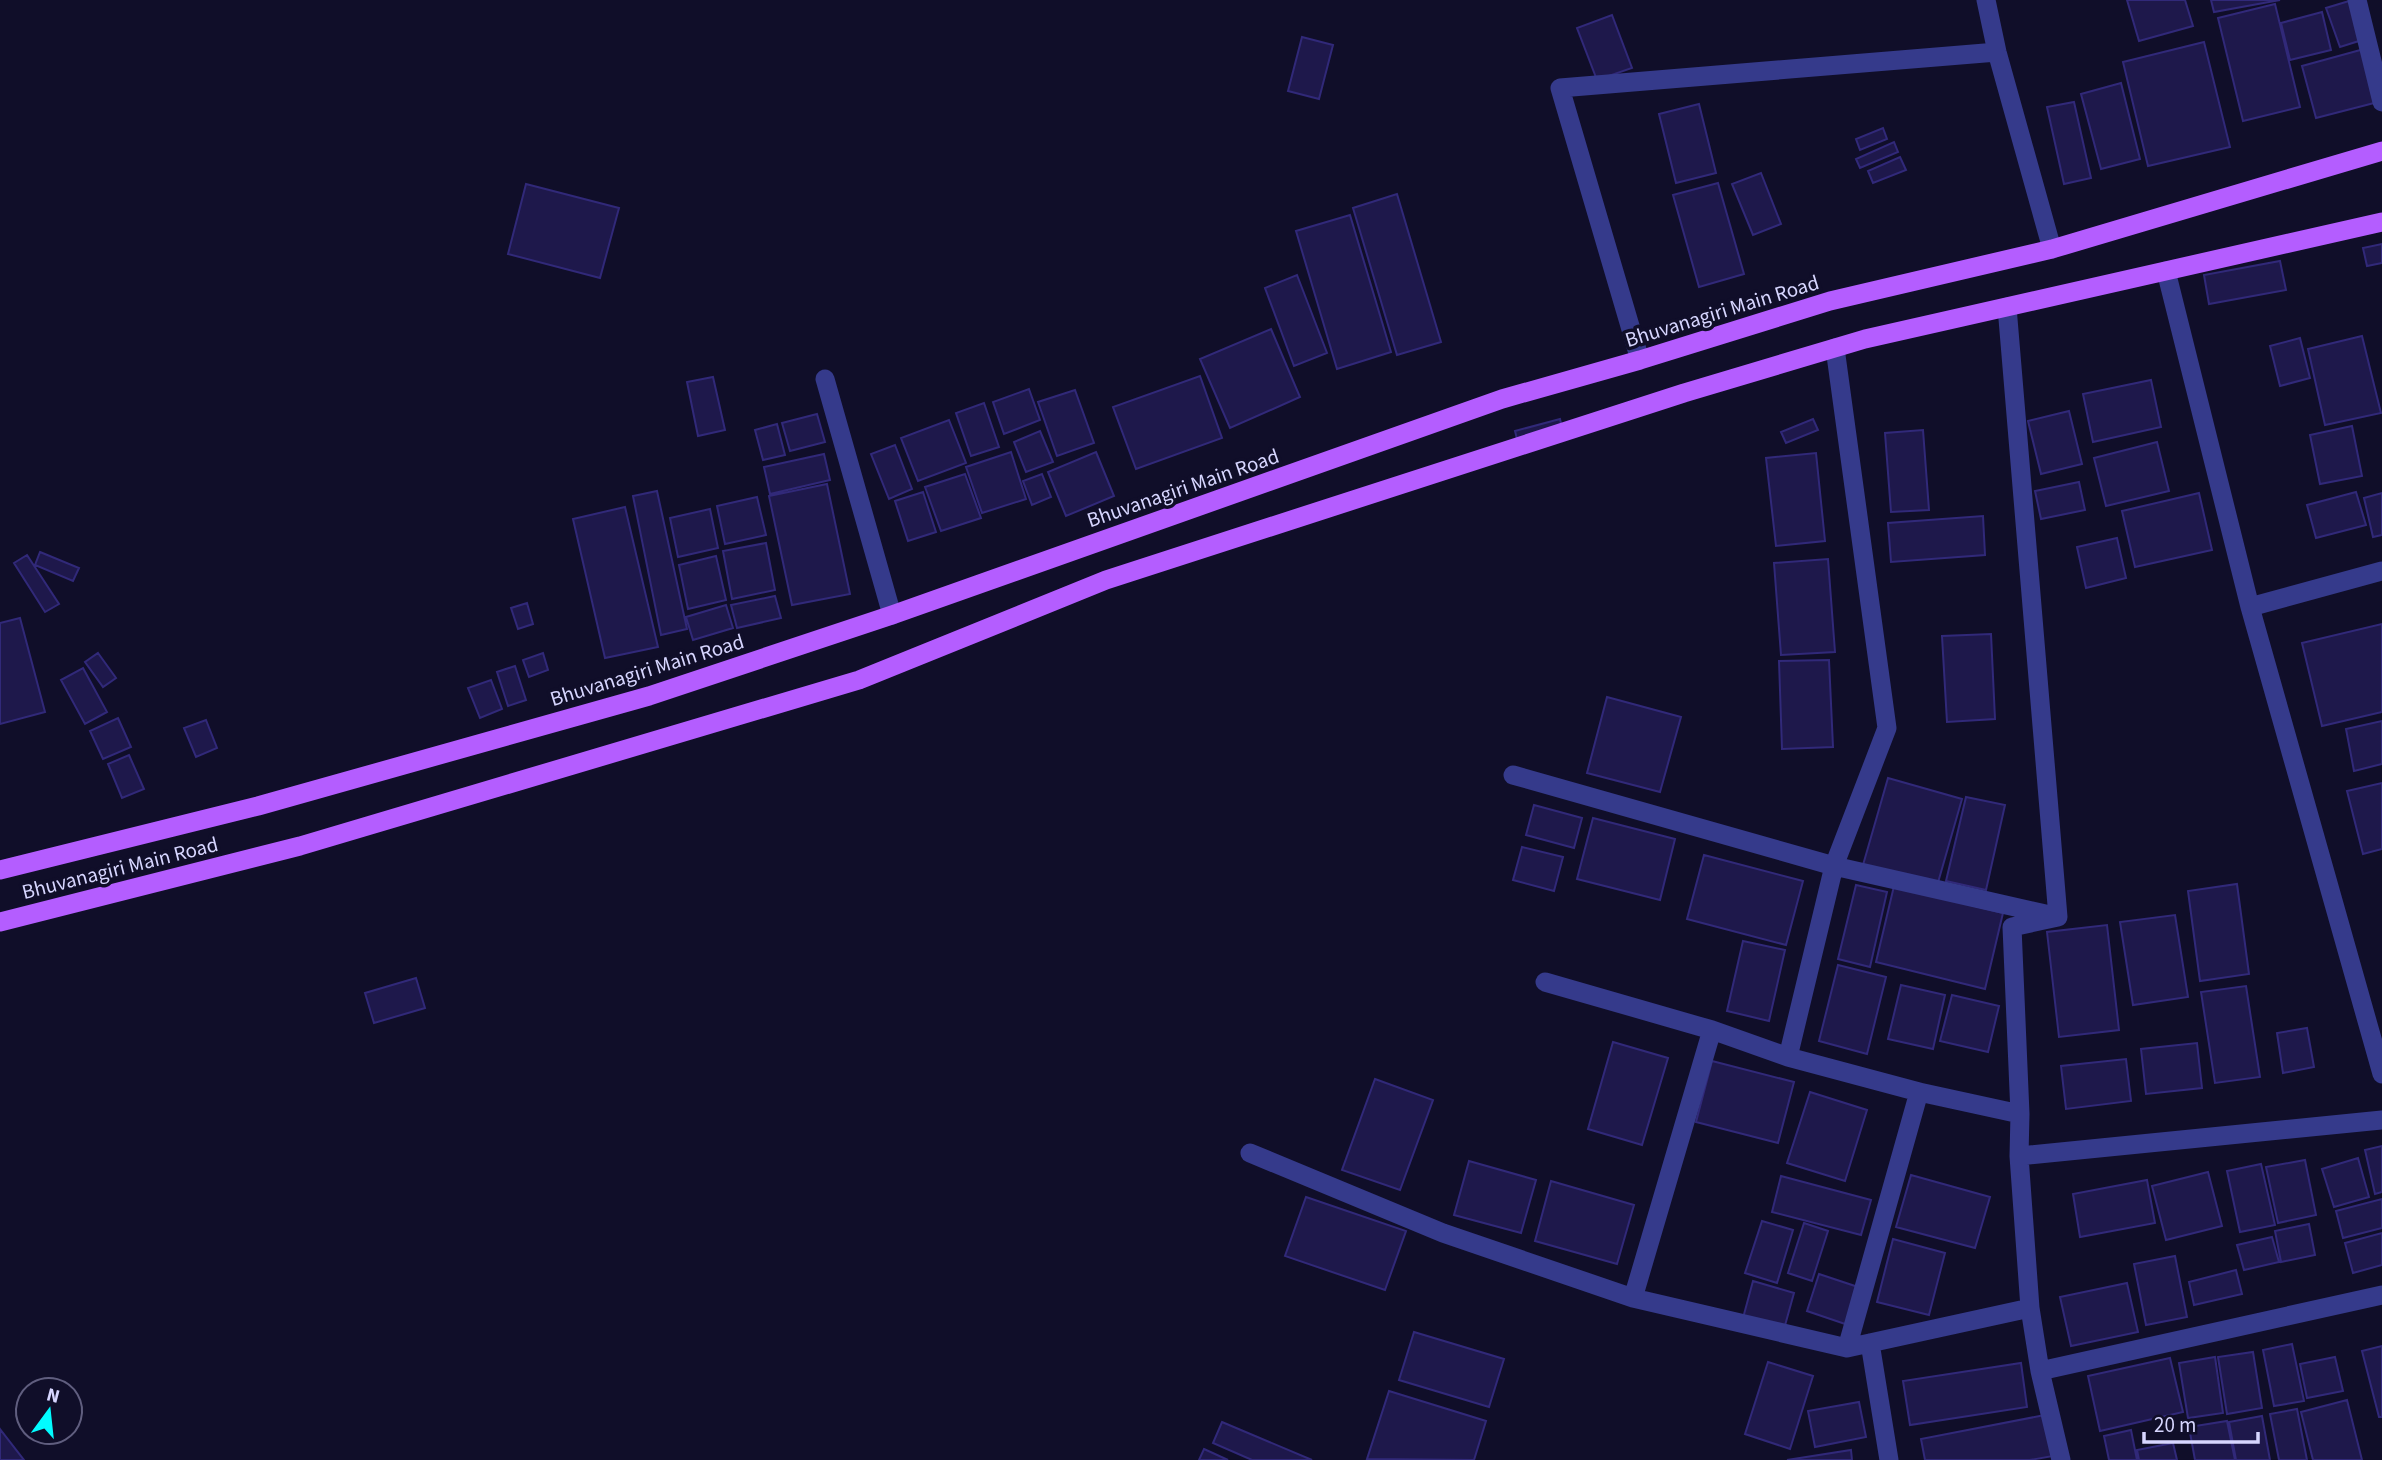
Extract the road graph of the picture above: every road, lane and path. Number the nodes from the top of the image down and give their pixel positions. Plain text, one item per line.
1 (1986, 0) edge
2 (2357, 0) edge
3 (1997, 52) junction
4 (2382, 102) edge
5 (2382, 151) edge
6 (2382, 222) edge
7 (2052, 248) junction
8 (2166, 271) junction
9 (2007, 307) junction
10 (1835, 348) junction
11 (1640, 360) junction
12 (825, 379) dead end
13 (2382, 571) edge
14 (2250, 607) junction
15 (892, 615) junction
16 (1513, 775) dead end
17 (1834, 866) junction
18 (0, 870) edge
19 (2058, 917) junction
20 (0, 922) edge
21 (1545, 982) dead end
22 (1712, 1030) junction
23 (1788, 1057) junction
24 (2382, 1074) edge
25 (1919, 1092) junction
26 (2020, 1114) junction
27 (2382, 1120) edge
28 (1250, 1153) dead end
29 (2019, 1156) junction
30 (2382, 1295) edge
31 (1633, 1298) junction
32 (2030, 1308) junction
33 (1870, 1343) junction
34 (1847, 1348) junction
35 (2040, 1371) junction
36 (1889, 1460) edge
37 (2061, 1460) edge

1 - 3 street
2 - 4 street
3 - 7 street
3 - 11 street
5 - 7 main road, Bhuvanagiri Main Road
6 - 8 main road, Bhuvanagiri Main Road
7 - 11 main road, Bhuvanagiri Main Road
8 - 9 main road, Bhuvanagiri Main Road
8 - 14 street
9 - 10 main road, Bhuvanagiri Main Road
9 - 19 street
10 - 17 street
10 - 20 main road, Bhuvanagiri Main Road
11 - 15 main road, Bhuvanagiri Main Road
12 - 15 street
13 - 14 street
14 - 24 street
15 - 18 main road, Bhuvanagiri Main Road
16 - 17 street
17 - 19 street
17 - 23 street
19 - 26 street
21 - 22 street
22 - 23 street
22 - 31 street
23 - 25 street
25 - 26 street
25 - 34 street
26 - 29 street
27 - 29 street
28 - 31 street
29 - 32 street
30 - 35 street
31 - 34 street
32 - 33 street
32 - 35 street
33 - 34 street
33 - 36 street
35 - 37 street

